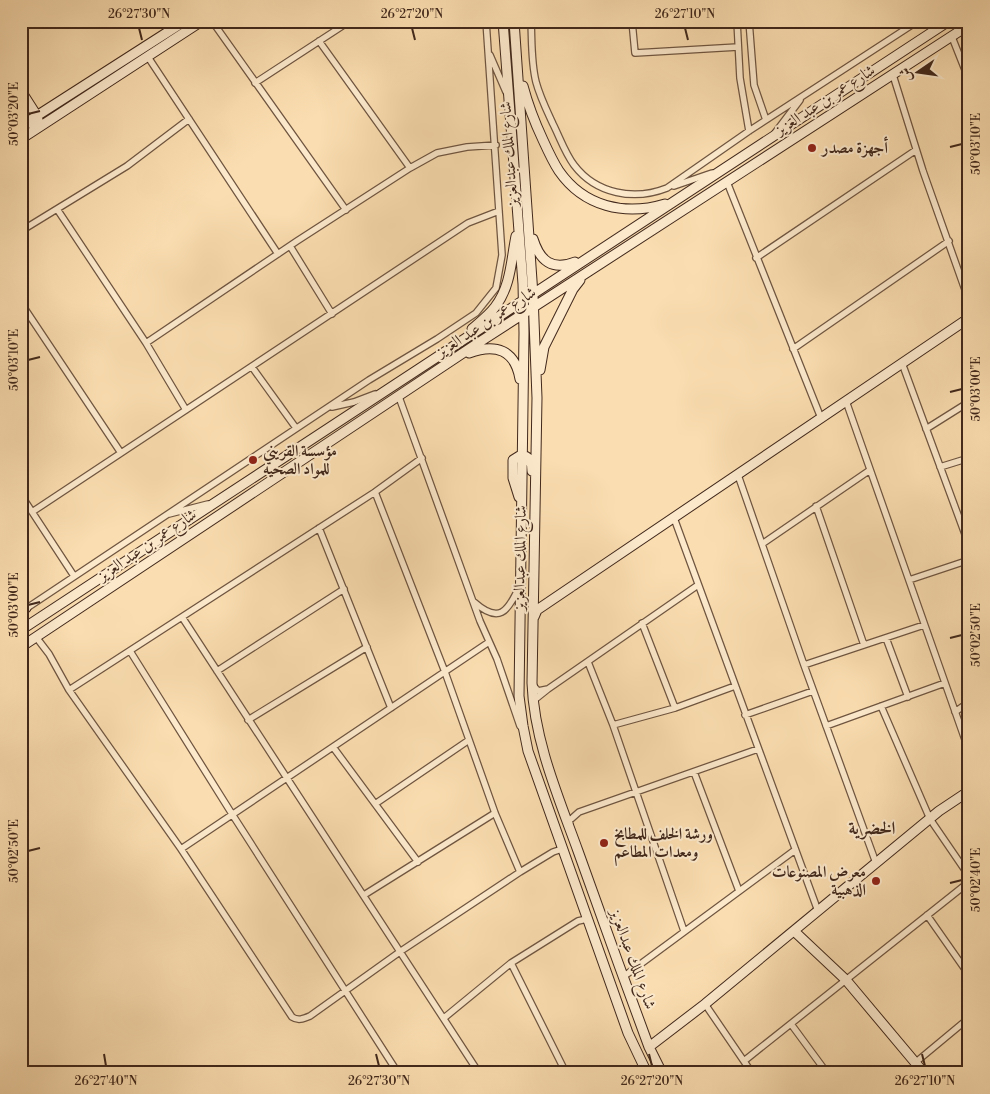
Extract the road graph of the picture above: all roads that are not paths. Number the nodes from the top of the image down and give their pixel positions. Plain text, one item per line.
1 (32, 21) edge
2 (185, 21) edge
3 (202, 21) edge
4 (212, 21) edge
5 (350, 21) edge
6 (486, 21) edge
7 (503, 21) edge
8 (514, 21) edge
9 (530, 21) edge
10 (632, 21) edge
11 (737, 21) edge
12 (749, 21) edge
13 (949, 21) edge
14 (914, 22) edge
15 (969, 25) edge
16 (21, 28) edge
17 (952, 36) junction
18 (319, 42) junction
19 (738, 47) junction
20 (488, 48) junction
21 (148, 57) junction
22 (517, 60) junction
23 (893, 75) junction
24 (969, 80) edge
25 (255, 82) junction
26 (21, 91) edge
27 (803, 97) junction
28 (509, 100) junction
29 (21, 111) edge
30 (37, 116) junction
31 (189, 119) junction
32 (766, 120) junction
33 (25, 124) edge
34 (39, 127) junction
35 (749, 131) junction
36 (772, 137) junction
37 (21, 139) edge
38 (496, 145) junction
39 (757, 147) junction
40 (916, 150) junction
41 (410, 168) junction
42 (724, 169) junction
43 (727, 182) junction
44 (667, 188) junction
45 (675, 202) junction
46 (57, 209) junction
47 (346, 210) junction
48 (499, 211) junction
49 (518, 223) junction
50 (529, 228) junction
51 (21, 231) edge
52 (949, 241) junction
53 (290, 246) junction
54 (278, 254) junction
55 (589, 257) junction
56 (756, 258) junction
57 (585, 274) junction
58 (533, 294) junction
59 (523, 301) junction
60 (969, 301) edge
61 (21, 303) edge
62 (533, 308) junction
63 (332, 314) junction
64 (524, 314) junction
65 (969, 318) edge
66 (146, 343) junction
67 (453, 346) junction
68 (794, 349) junction
69 (462, 355) junction
70 (902, 363) junction
71 (252, 367) junction
72 (384, 391) junction
73 (523, 393) junction
74 (399, 397) junction
75 (537, 398) junction
76 (846, 401) junction
77 (969, 402) edge
78 (328, 408) junction
79 (186, 410) junction
80 (821, 418) junction
81 (296, 428) junction
82 (926, 429) junction
83 (121, 453) junction
84 (522, 455) junction
85 (422, 458) junction
86 (969, 458) edge
87 (940, 466) junction
88 (870, 470) junction
89 (738, 475) junction
90 (376, 492) junction
91 (21, 495) edge
92 (215, 502) junction
93 (816, 506) junction
94 (32, 512) junction
95 (167, 514) junction
96 (674, 518) junction
97 (319, 528) junction
98 (966, 530) edge
99 (762, 544) junction
100 (969, 545) edge
101 (535, 549) junction
102 (969, 560) edge
103 (74, 576) junction
104 (909, 580) junction
105 (521, 581) junction
106 (698, 585) junction
107 (534, 588) junction
108 (344, 589) junction
109 (473, 600) junction
110 (551, 601) junction
111 (23, 610) edge
112 (182, 617) junction
113 (534, 617) junction
114 (642, 623) junction
115 (924, 625) junction
116 (21, 630) edge
117 (36, 637) junction
118 (886, 638) junction
119 (489, 642) junction
120 (864, 645) junction
121 (21, 647) edge
122 (367, 647) junction
123 (130, 651) junction
124 (588, 662) junction
125 (804, 665) junction
126 (217, 671) junction
127 (445, 672) junction
128 (532, 682) junction
129 (945, 684) junction
130 (735, 686) junction
131 (548, 689) junction
132 (69, 690) junction
133 (813, 690) junction
134 (908, 697) junction
135 (533, 701) junction
136 (969, 702) edge
137 (881, 706) junction
138 (391, 708) junction
139 (675, 708) junction
140 (955, 712) junction
141 (745, 714) junction
142 (248, 720) junction
143 (613, 724) junction
144 (826, 726) junction
145 (470, 740) junction
146 (333, 747) junction
147 (758, 749) junction
148 (528, 750) junction
149 (969, 751) edge
150 (694, 772) junction
151 (286, 778) junction
152 (635, 791) junction
153 (969, 791) edge
154 (544, 797) junction
155 (375, 804) junction
156 (495, 813) junction
157 (232, 814) junction
158 (930, 819) junction
159 (569, 827) junction
160 (562, 848) junction
161 (180, 849) junction
162 (795, 850) junction
163 (581, 860) junction
164 (418, 862) junction
165 (876, 863) junction
166 (520, 872) junction
167 (969, 876) edge
168 (969, 882) edge
169 (740, 890) junction
170 (364, 895) junction
171 (818, 911) junction
172 (927, 915) junction
173 (587, 919) junction
174 (684, 931) junction
175 (794, 931) junction
176 (401, 951) junction
177 (511, 963) junction
178 (969, 975) edge
179 (623, 976) junction
180 (846, 980) junction
181 (345, 992) junction
182 (705, 1004) junction
183 (444, 1018) junction
184 (969, 1018) edge
185 (791, 1024) junction
186 (649, 1047) junction
187 (744, 1061) junction
188 (916, 1062) junction
189 (398, 1073) edge
190 (479, 1073) edge
191 (566, 1073) edge
192 (647, 1073) edge
193 (662, 1073) edge
194 (752, 1073) edge
195 (827, 1073) edge
196 (924, 1073) edge

1 - 16 street
2 - 30 street
3 - 21 street
4 - 25 street
5 - 18 street
6 - 20 street
7 - 28 street, شارع الملك عبدالعزيز
8 - 22 street, شارع الملك عبدالعزيز
9 - 44 street
10 - 19 street
11 - 19 street
12 - 32 street
13 - 36 street, شارع عمر بن عبد العزيز
14 - 27 street
15 - 17 street, شارع عمر بن عبد العزيز
17 - 23 street, شارع عمر بن عبد العزيز
17 - 24 street
18 - 25 street
18 - 41 street
19 - 35 street
20 - 28 street
20 - 38 street
21 - 31 street
21 - 34 street
22 - 45 street
22 - 50 street, شارع الملك عبدالعزيز
23 - 40 street
23 - 43 street, شارع عمر بن عبد العزيز
25 - 47 street
26 - 30 street
27 - 32 street
27 - 36 street
28 - 49 street, شارع الملك عبدالعزيز
29 - 33 street
30 - 33 street
30 - 34 street
31 - 46 street
31 - 54 street
32 - 35 street
33 - 34 street
34 - 37 street
35 - 44 street
36 - 39 street, شارع عمر بن عبد العزيز
38 - 41 street
38 - 48 street
39 - 42 street, شارع عمر بن عبد العزيز
39 - 43 street
40 - 52 street
40 - 56 street
41 - 47 street
42 - 44 street
42 - 45 street, شارع عمر بن عبد العزيز
43 - 56 street
43 - 57 street, شارع عمر بن عبد العزيز
45 - 55 street, شارع عمر بن عبد العزيز
46 - 51 street
46 - 66 street
47 - 53 street
48 - 63 street
48 - 78 street
49 - 59 street, شارع الملك عبدالعزيز
49 - 67 street
50 - 55 street
50 - 58 street, شارع الملك عبدالعزيز
52 - 60 street
52 - 68 street
53 - 54 street
53 - 63 street
54 - 66 street
55 - 58 street, شارع عمر بن عبد العزيز
56 - 68 street
57 - 62 street, شارع عمر بن عبد العزيز
57 - 75 street
58 - 59 street, شارع عمر بن عبد العزيز
58 - 62 street, شارع الملك عبدالعزيز
59 - 64 street, شارع الملك عبدالعزيز
59 - 67 street, شارع عمر بن عبد العزيز
61 - 83 street
62 - 64 street, شارع عمر بن عبد العزيز
62 - 75 street, شارع الملك عبدالعزيز
63 - 71 street
64 - 69 street, شارع عمر بن عبد العزيز
64 - 73 street, شارع الملك عبدالعزيز
65 - 70 street
66 - 79 street
67 - 72 street, شارع عمر بن عبد العزيز
68 - 80 street
69 - 73 street
69 - 74 street, شارع عمر بن عبد العزيز
70 - 76 street
70 - 82 street
71 - 79 street
71 - 81 street
72 - 78 street
72 - 92 street, شارع عمر بن عبد العزيز
73 - 84 street, شارع الملك عبدالعزيز
74 - 85 street
74 - 117 street, شارع عمر بن عبد العزيز
75 - 101 street, شارع الملك عبدالعزيز
76 - 80 street
76 - 88 street
77 - 82 street
78 - 81 street
79 - 83 street
80 - 89 street
81 - 95 street
82 - 87 street
83 - 94 street
84 - 101 street
84 - 105 street, شارع الملك عبدالعزيز
85 - 90 street
85 - 109 street
86 - 87 street
87 - 98 street
88 - 93 street
88 - 104 street
89 - 96 street
89 - 99 street
90 - 97 street
90 - 127 street
91 - 94 street
92 - 95 street
92 - 116 street, شارع عمر بن عبد العزيز
93 - 99 street
93 - 120 street
94 - 103 street
95 - 103 street
96 - 106 street
96 - 110 street
97 - 108 street
97 - 112 street
98 - 100 street
99 - 125 street
101 - 107 street, شارع الملك عبدالعزيز
102 - 104 street
103 - 111 street
104 - 115 street
105 - 109 street
105 - 148 street, شارع الملك عبدالعزيز
106 - 114 street
106 - 130 street
107 - 110 street
107 - 113 street, شارع الملك عبدالعزيز
108 - 122 street
108 - 126 street
109 - 119 street
110 - 113 street
112 - 123 street
112 - 126 street
113 - 128 street, شارع الملك عبدالعزيز
114 - 124 street
114 - 139 street
115 - 118 street
115 - 129 street
117 - 121 street, شارع عمر بن عبد العزيز
117 - 132 street
118 - 120 street
118 - 134 street
119 - 127 street
119 - 148 street
120 - 125 street
122 - 138 street
122 - 142 street
123 - 132 street
123 - 157 street
124 - 131 street
124 - 143 street
125 - 133 street
126 - 142 street
127 - 138 street
127 - 145 street
128 - 131 street
128 - 135 street, شارع الملك عبدالعزيز
129 - 134 street
129 - 140 street
130 - 139 street
130 - 141 street
131 - 135 street
132 - 161 street
133 - 141 street
133 - 144 street
134 - 137 street
135 - 159 street, شارع الملك عبدالعزيز
136 - 140 street
137 - 144 street
137 - 158 street
138 - 146 street
139 - 143 street
140 - 149 street
141 - 147 street
142 - 151 street
143 - 152 street
144 - 165 street
145 - 155 street
145 - 156 street
146 - 151 street
146 - 155 street
147 - 150 street
147 - 162 street
148 - 154 street, شارع الملك عبدالعزيز
150 - 152 street
150 - 169 street
151 - 157 street
151 - 170 street
152 - 159 street
152 - 174 street
153 - 158 street
154 - 160 street, شارع الملك عبدالعزيز
154 - 163 street
155 - 164 street
156 - 164 street
156 - 166 street
157 - 161 street
157 - 181 street
158 - 165 street
158 - 167 street
159 - 163 street, شارع الملك عبدالعزيز
160 - 166 street
160 - 173 street, شارع الملك عبدالعزيز
161 - 181 street
162 - 169 street
162 - 171 street
163 - 179 street, شارع الملك عبدالعزيز
164 - 170 street
165 - 171 street
166 - 176 street
168 - 172 street
169 - 174 street
170 - 176 street
171 - 175 street
172 - 178 street
172 - 180 street
173 - 177 street
173 - 192 street, شارع الملك عبدالعزيز
174 - 179 street
175 - 180 street
175 - 182 street
176 - 181 street
176 - 183 street
177 - 183 street
177 - 191 street
179 - 186 street, شارع الملك عبدالعزيز
180 - 185 street
180 - 188 street
181 - 189 street
182 - 186 street
182 - 187 street
183 - 190 street
184 - 188 street
185 - 187 street
185 - 195 street
186 - 193 street, شارع الملك عبدالعزيز
187 - 194 street
188 - 196 street

